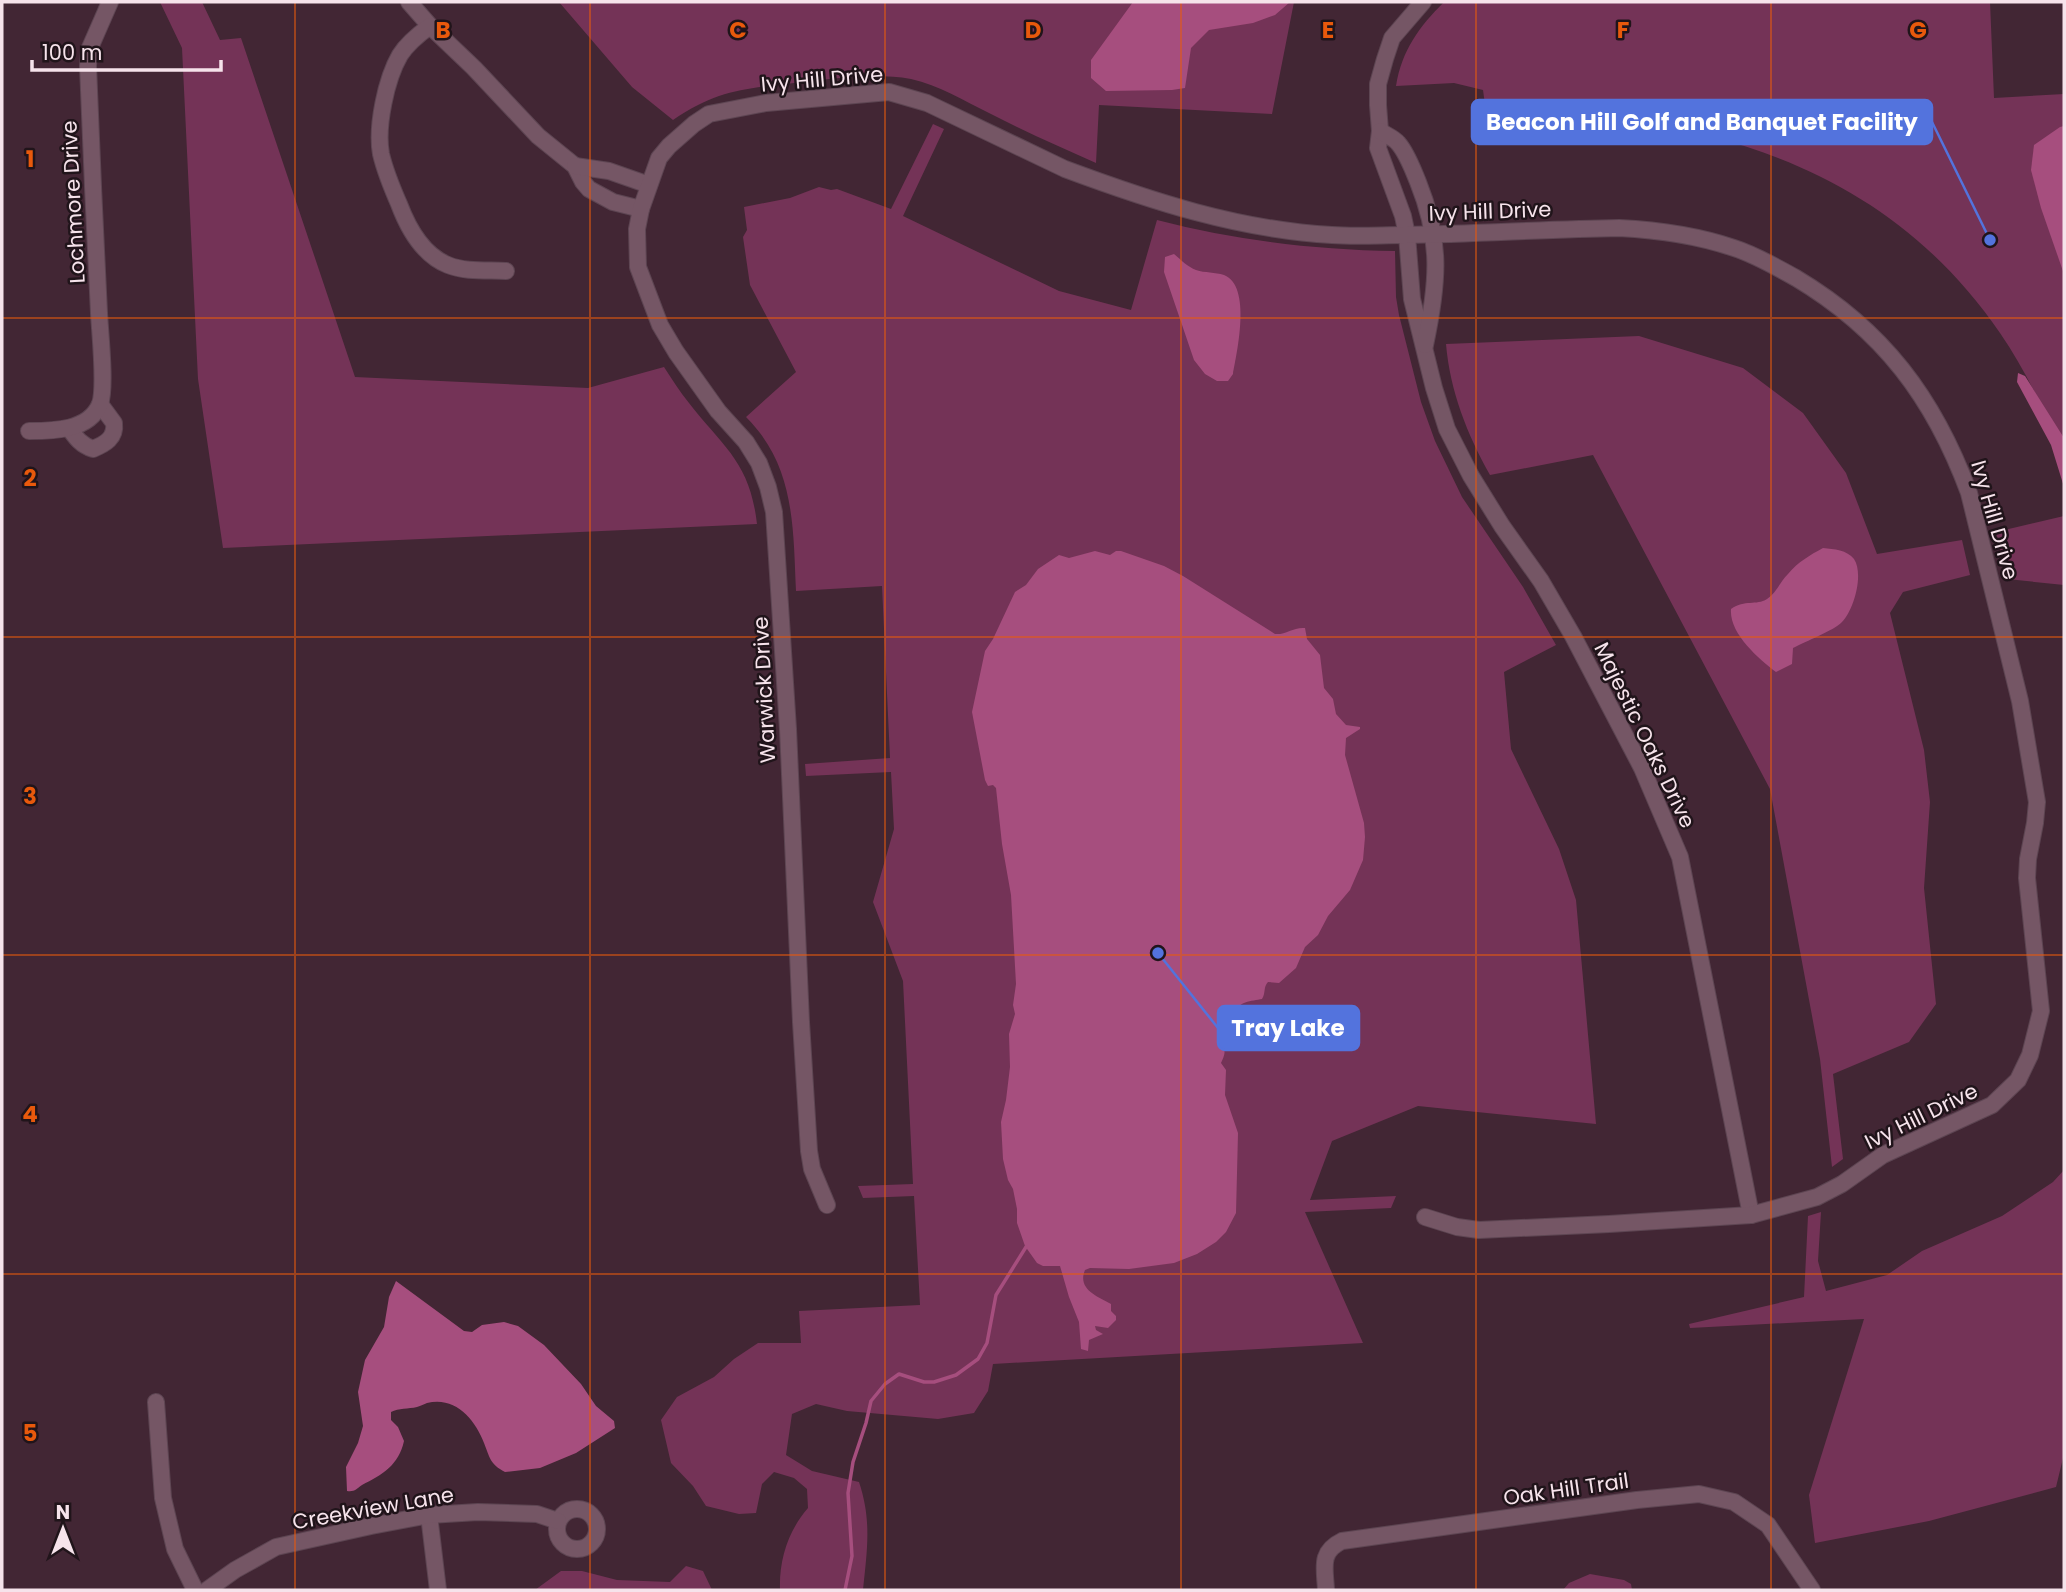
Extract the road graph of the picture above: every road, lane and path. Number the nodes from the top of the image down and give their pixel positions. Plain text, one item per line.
1 (110, 2) edge
2 (409, 2) edge
3 (1423, 2) edge
4 (430, 26) junction
5 (1380, 131) junction
6 (575, 166) junction
7 (649, 185) junction
8 (641, 209) junction
9 (1407, 235) junction
10 (1435, 235) junction
11 (506, 271) dead end
12 (1425, 347) junction
13 (100, 404) junction
14 (69, 428) junction
15 (29, 431) dead end
16 (827, 1205) dead end
17 (1751, 1215) junction
18 (1425, 1217) dead end
19 (156, 1402) dead end
20 (429, 1515) junction
21 (558, 1521) dead end
22 (195, 1590) edge
23 (206, 1590) edge
24 (438, 1590) edge
25 (1326, 1590) edge
26 (1812, 1590) edge

1 - 13 street, Lochmore Drive
2 - 4 street
3 - 5 street, Majestic Oaks Drive
4 - 6 street
4 - 11 street
5 - 9 street, Majestic Oaks Drive
5 - 10 street, Majestic Oaks Drive
6 - 7 street
6 - 8 street
7 - 8 street, Ivy Hill Drive
7 - 9 street, Ivy Hill Drive
8 - 16 street, Warwick Drive
9 - 10 street, Ivy Hill Drive
9 - 12 street, Majestic Oaks Drive
10 - 12 street, Majestic Oaks Drive
10 - 17 street, Ivy Hill Drive
12 - 17 street, Majestic Oaks Drive
13 - 14 street
13 - 14 street, Lochmore Drive
14 - 15 street
17 - 18 street, Ivy Hill Drive
19 - 22 street
20 - 21 street, Creekview Lane
20 - 23 street, Creekview Lane
20 - 24 street
25 - 26 street, Oak Hill Trail

